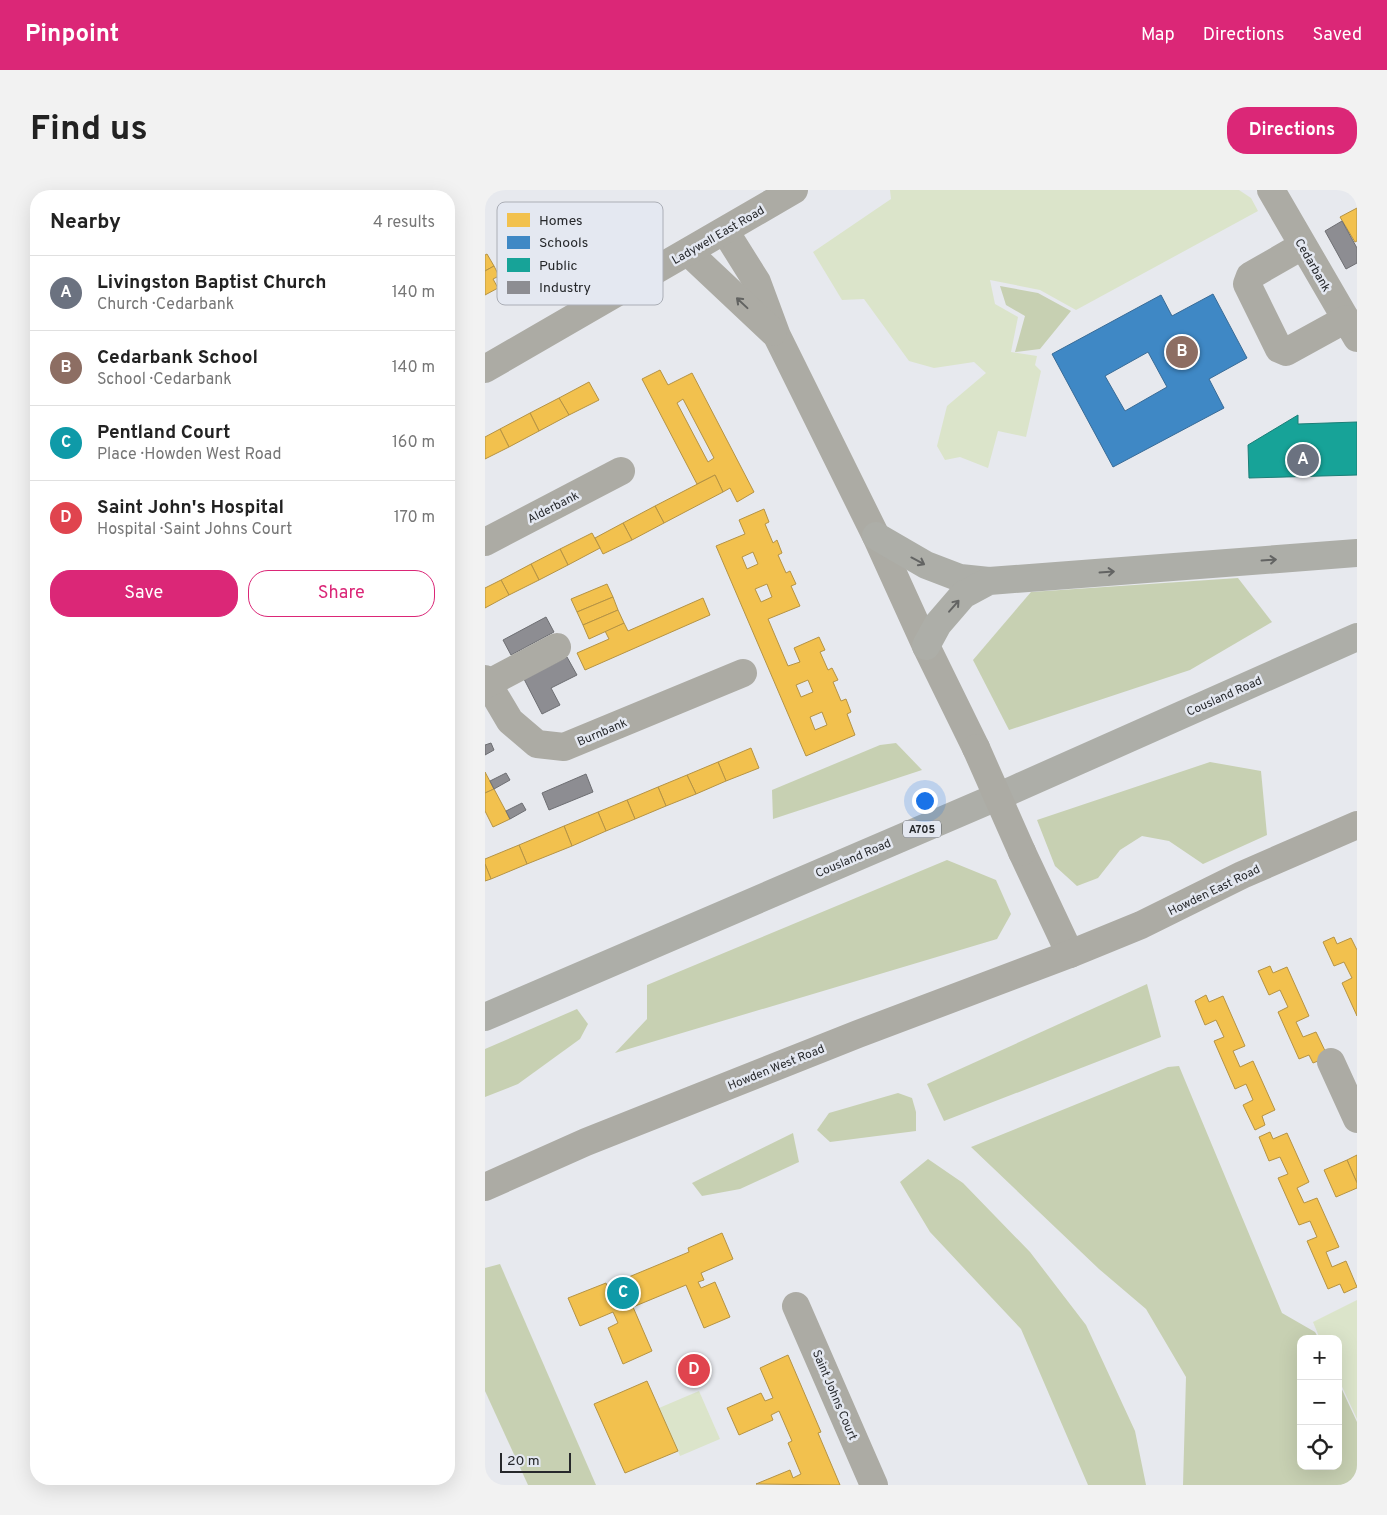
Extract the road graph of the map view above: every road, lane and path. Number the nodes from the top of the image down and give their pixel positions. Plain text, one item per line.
1 (795, 190) edge
2 (1271, 190) edge
3 (725, 231) junction
4 (1302, 246) junction
5 (688, 252) junction
6 (663, 266) edge
7 (596, 305) edge
8 (1351, 329) edge
9 (777, 336) junction
10 (485, 369) edge
11 (621, 472) dead end
12 (876, 536) junction
13 (485, 542) edge
14 (1357, 553) edge
15 (989, 581) junction
16 (1357, 637) edge
17 (926, 646) junction
18 (557, 647) dead end
19 (743, 673) dead end
20 (486, 682) edge
21 (1357, 825) edge
22 (1070, 954) junction
23 (485, 1018) edge
24 (1331, 1062) dead end
25 (1357, 1119) edge
26 (485, 1187) edge
27 (796, 1306) dead end
28 (874, 1485) edge

1 - 3 street, Ladywell East Road
2 - 4 street, Cedarbank
3 - 5 street, Ladywell East Road
3 - 9 street
4 - 8 street, Cedarbank
4 - 8 street
5 - 6 street, Ladywell East Road
9 -> 5 street
7 - 10 street, Ladywell East Road
9 - 12 street
11 - 13 street, Alderbank
12 -> 15 main road
12 - 17 street
15 -> 14 main road
17 -> 15 main road
16 - 23 main road, Cousland Road / A705
17 - 22 street, bridge
18 - 20 street
19 - 20 street, Burnbank
21 - 22 street, Howden East Road
22 - 26 street, Howden West Road
24 - 25 street
27 - 28 street, Saint Johns Court

